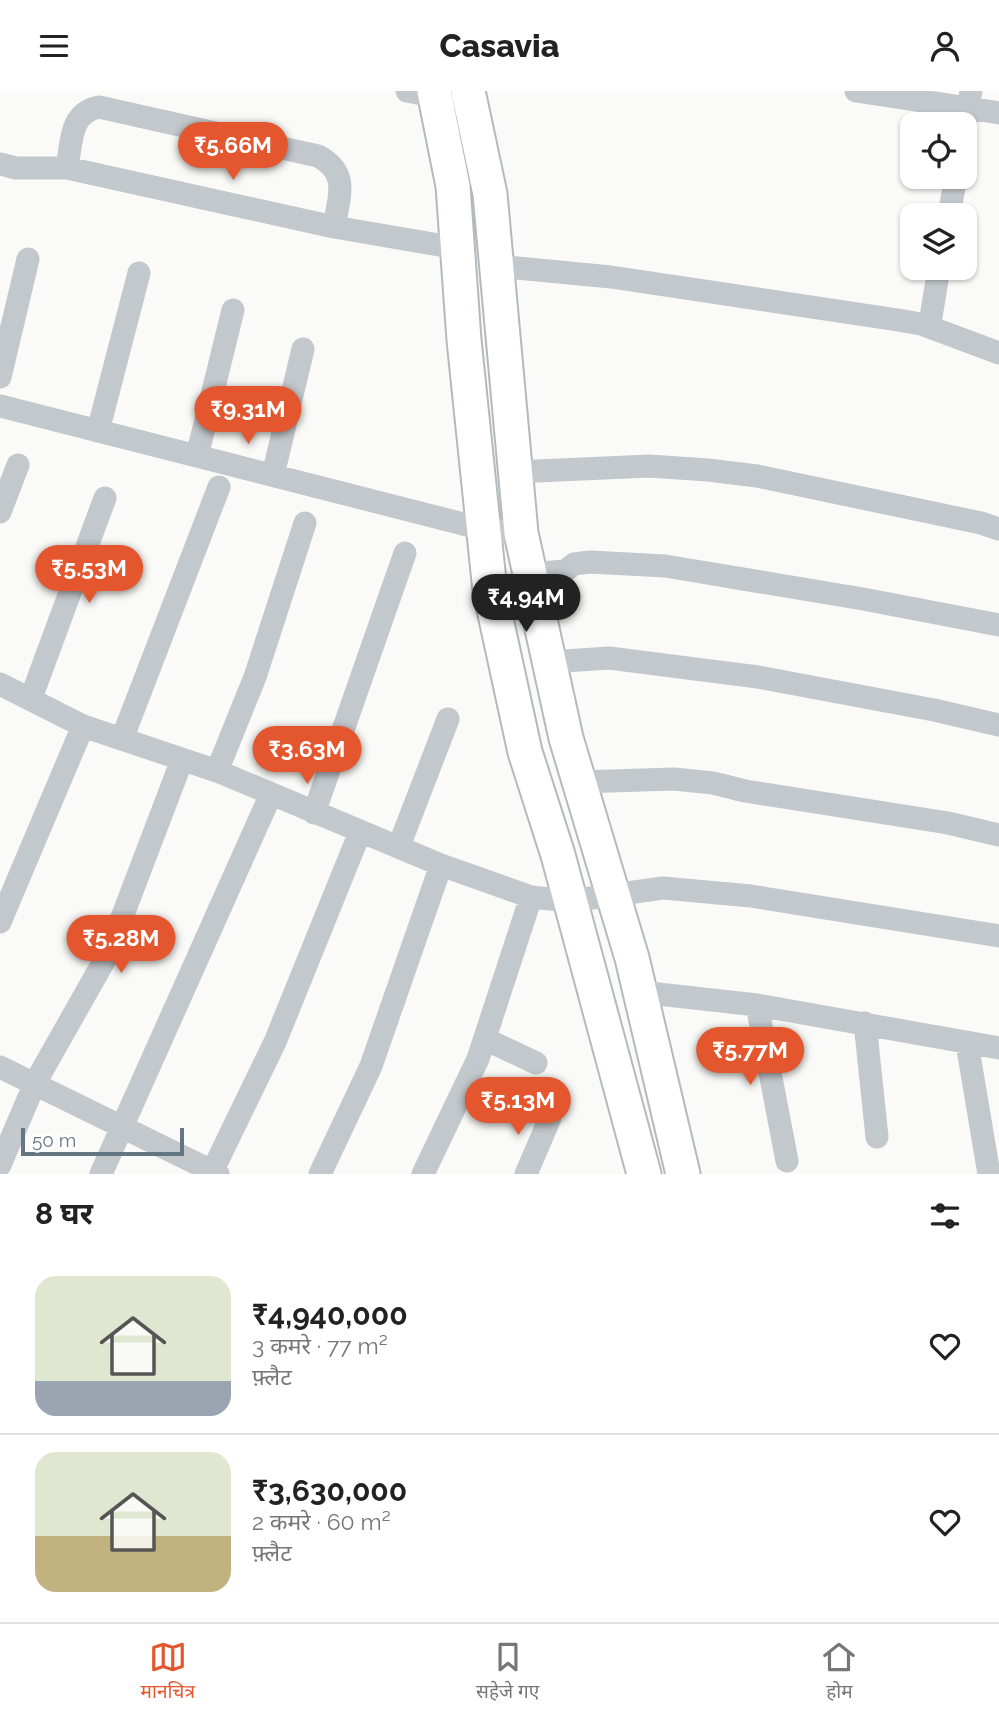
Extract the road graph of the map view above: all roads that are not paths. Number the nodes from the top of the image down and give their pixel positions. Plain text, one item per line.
1 (856, 91) edge
2 (425, 93) edge
3 (470, 97) edge
4 (968, 109) edge
5 (999, 113) edge
6 (0, 164) edge
7 (67, 168) junction
8 (334, 227) junction
9 (457, 248) junction
10 (28, 259) dead end
11 (496, 266) junction
12 (139, 273) dead end
13 (937, 280) edge
14 (233, 310) dead end
15 (931, 317) dead end
16 (303, 349) dead end
17 (999, 353) edge
18 (0, 377) edge
19 (0, 406) edge
20 (98, 431) junction
21 (197, 456) junction
22 (18, 465) dead end
23 (515, 473) junction
24 (273, 475) junction
25 (219, 487) dead end
26 (105, 498) dead end
27 (0, 512) edge
28 (305, 523) dead end
29 (483, 529) junction
30 (999, 529) edge
31 (521, 533) junction
32 (405, 553) dead end
33 (529, 573) junction
34 (999, 625) edge
35 (549, 662) junction
36 (0, 684) edge
37 (31, 698) junction
38 (448, 719) dead end
39 (999, 724) edge
40 (83, 726) junction
41 (122, 739) junction
42 (182, 759) junction
43 (218, 771) junction
44 (579, 782) junction
45 (271, 793) junction
46 (314, 813) junction
47 (360, 832) junction
48 (999, 835) edge
49 (399, 846) junction
50 (441, 865) junction
51 (614, 896) junction
52 (531, 897) junction
53 (570, 901) junction
54 (0, 922) edge
55 (999, 936) edge
56 (640, 992) junction
57 (757, 1005) junction
58 (865, 1023) junction
59 (485, 1039) junction
60 (967, 1042) junction
61 (999, 1048) edge
62 (536, 1063) dead end
63 (0, 1067) edge
64 (35, 1083) junction
65 (550, 1118) dead end
66 (122, 1126) junction
67 (877, 1137) dead end
68 (787, 1161) dead end
69 (0, 1165) edge
70 (214, 1173) edge
71 (101, 1174) edge
72 (320, 1174) edge
73 (423, 1174) edge
74 (526, 1174) edge
75 (644, 1174) edge
76 (683, 1174) edge
77 (989, 1174) edge

1 - 4 street
2 - 3 street
2 - 9 main road
3 - 11 main road
4 - 5 street
6 - 7 street
7 - 8 street
7 - 8 street
8 - 9 street
9 - 29 main road
10 - 18 street
11 - 17 street
11 - 23 main road
12 - 20 street
13 - 15 street
14 - 21 street
16 - 24 street
19 - 20 street
20 - 21 street
21 - 24 street
22 - 27 street
23 - 30 street
23 - 31 main road
24 - 29 street
25 - 41 street
26 - 37 street
28 - 43 street
29 - 31 street
29 - 53 main road
31 - 33 main road
32 - 46 street
33 - 34 street
33 - 35 main road
35 - 39 street
35 - 44 main road
36 - 37 street
37 - 40 street
38 - 49 street
40 - 41 street
40 - 54 street
41 - 42 street
42 - 43 street
42 - 64 street
43 - 45 street
44 - 48 street
44 - 51 main road
45 - 46 street
45 - 66 street
46 - 47 street
47 - 49 street
47 - 70 street
49 - 50 street
50 - 52 street
50 - 72 street
51 - 53 street
51 - 55 street
51 - 56 main road
52 - 53 street
52 - 59 street
53 - 75 main road
56 - 57 street
56 - 76 main road
57 - 58 street
57 - 68 street
58 - 60 street
58 - 67 street
59 - 62 street
59 - 73 street
60 - 61 street
60 - 77 street
63 - 64 street
64 - 66 street
64 - 69 street
65 - 74 street
66 - 70 street
66 - 71 street

